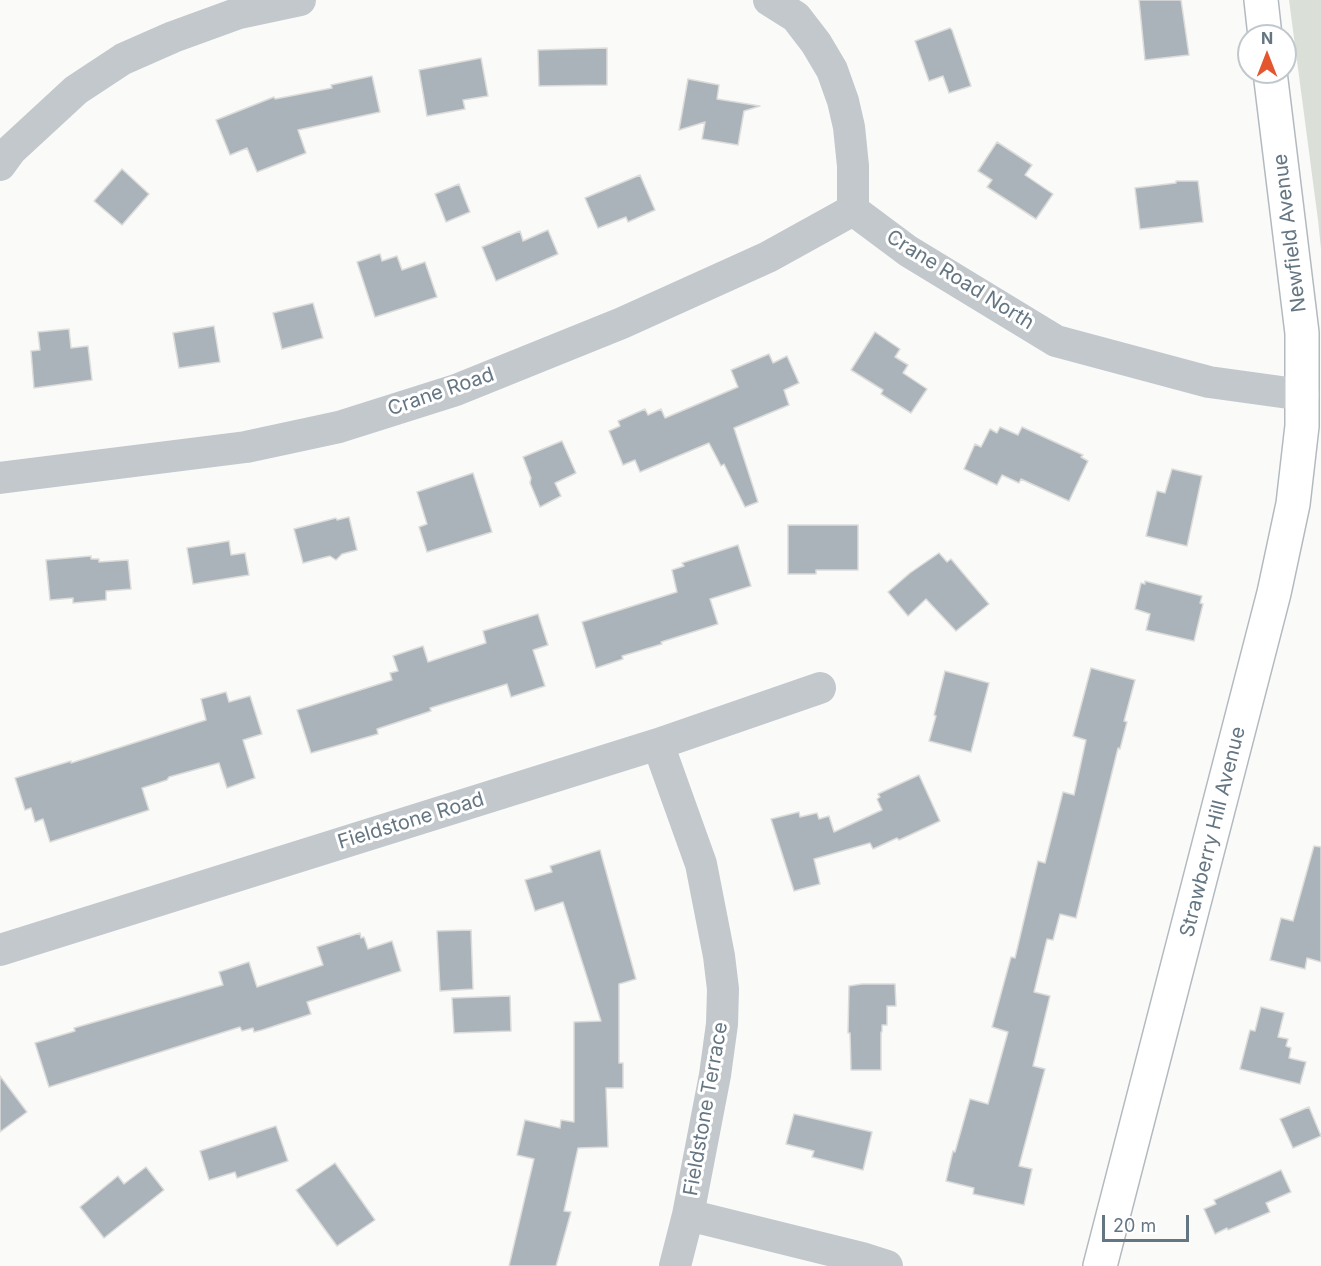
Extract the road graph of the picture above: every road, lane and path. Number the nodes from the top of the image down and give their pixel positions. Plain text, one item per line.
1 (300, 0) edge
2 (769, 0) edge
3 (1261, 0) edge
4 (1264, 24) edge
5 (1271, 84) edge
6 (0, 165) edge
7 (853, 210) junction
8 (1303, 394) junction
9 (0, 478) edge
10 (820, 688) dead end
11 (658, 744) junction
12 (0, 950) edge
13 (688, 1215) junction
14 (675, 1266) edge
15 (887, 1266) edge
16 (1100, 1266) edge

1 - 6 street
2 - 7 street
3 - 4 main road
5 - 8 main road, Newfield Avenue
7 - 8 street, Crane Road North
7 - 9 street, Crane Road
8 - 16 main road, Strawberry Hill Avenue
10 - 11 street, Fieldstone Road
11 - 12 street, Fieldstone Road
11 - 13 street, Fieldstone Terrace
13 - 14 street, Fieldstone Terrace
13 - 15 street

